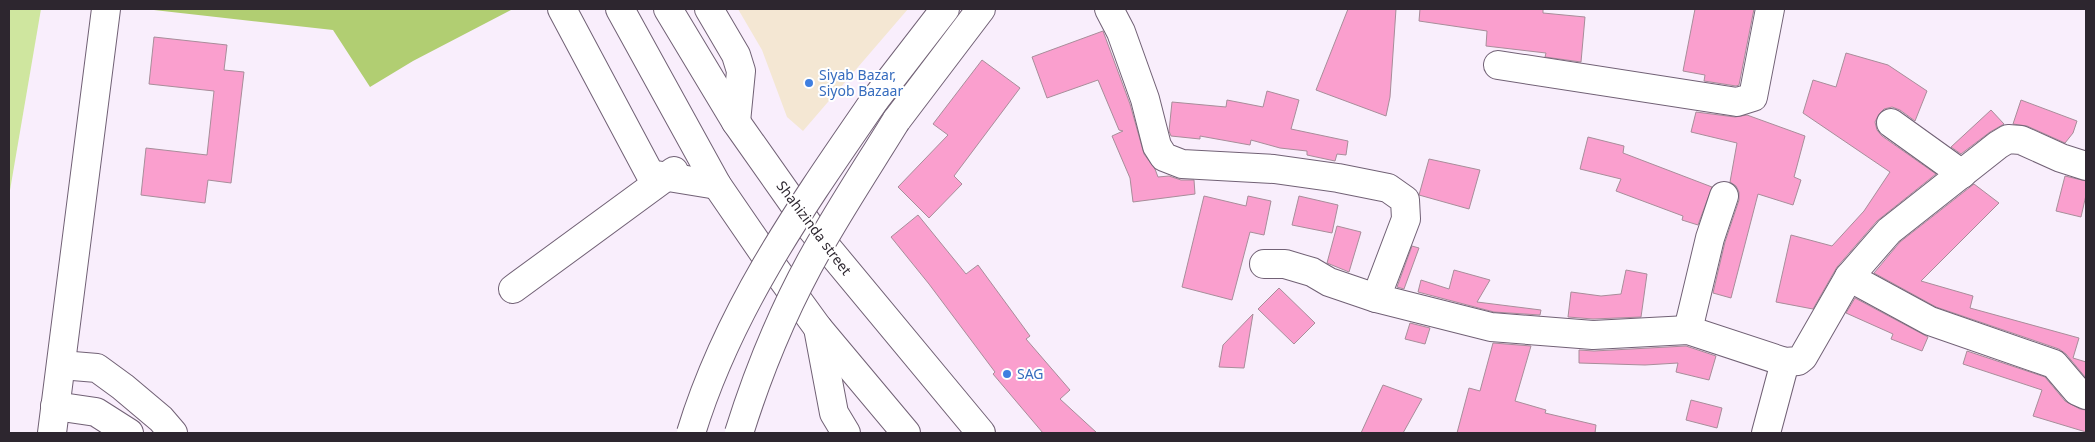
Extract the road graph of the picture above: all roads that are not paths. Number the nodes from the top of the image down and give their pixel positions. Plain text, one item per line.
1 (106, 9) edge
2 (562, 9) edge
3 (620, 9) edge
4 (668, 9) edge
5 (709, 9) edge
6 (945, 9) edge
7 (981, 9) edge
8 (1109, 9) edge
9 (1770, 9) edge
10 (1498, 65) dead end
11 (736, 122) junction
12 (1890, 123) dead end
13 (701, 155) junction
14 (2086, 166) edge
15 (1962, 174) junction
16 (666, 176) junction
17 (717, 185) junction
18 (1724, 196) dead end
19 (1264, 264) dead end
20 (1849, 277) junction
21 (513, 289) dead end
22 (1376, 298) junction
23 (818, 328) junction
24 (1688, 330) junction
25 (1785, 362) junction
26 (61, 365) junction
27 (2086, 395) edge
28 (55, 406) junction
29 (52, 433) edge
30 (129, 433) edge
31 (173, 433) edge
32 (691, 433) edge
33 (739, 433) edge
34 (846, 433) edge
35 (906, 433) edge
36 (980, 433) edge
37 (1766, 433) edge

1 - 26 street
2 - 16 street
3 - 13 street
4 - 11 street, Shahizinda street
5 - 11 street
6 - 32 street, bridge
7 - 33 street, bridge
8 - 22 street
9 - 10 street
11 - 36 street, Shahizinda street
12 - 15 street
13 - 16 street
13 - 17 street
14 - 15 street
15 - 20 street
16 - 17 street
16 - 21 street
17 - 23 street
18 - 24 street
19 - 22 street
20 - 25 street
20 - 27 street
22 - 24 street
23 - 34 street
23 - 35 street
24 - 25 street
25 - 37 street
26 - 28 street
26 - 31 street
28 - 29 street
28 - 30 street

